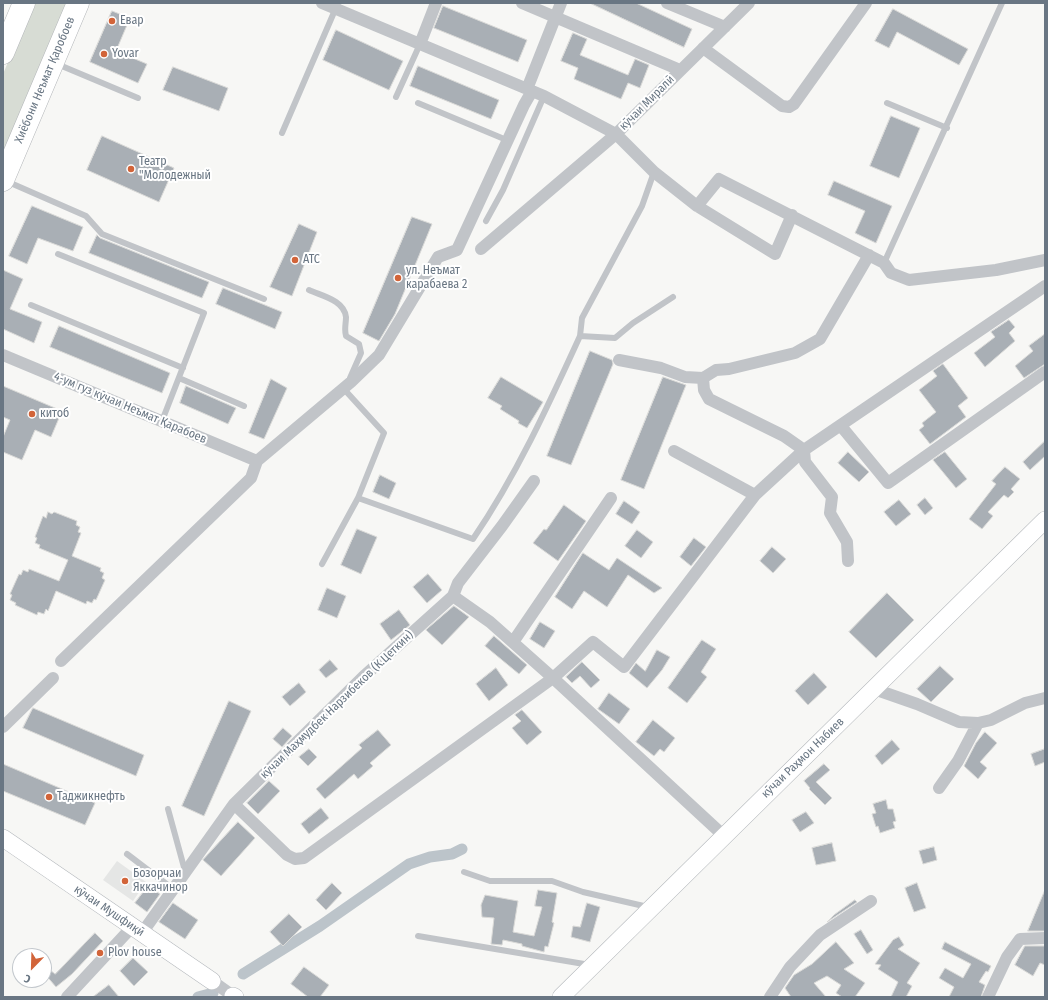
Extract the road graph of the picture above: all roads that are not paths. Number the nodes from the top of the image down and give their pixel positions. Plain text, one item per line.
1 (24, 3) edge
2 (78, 3) edge
3 (322, 3) edge
4 (436, 3) edge
5 (522, 3) edge
6 (561, 3) edge
7 (667, 3) edge
8 (749, 3) edge
9 (866, 3) edge
10 (1002, 3) edge
11 (336, 6) edge
12 (555, 17) junction
13 (725, 27) junction
14 (420, 44) junction
15 (703, 48) junction
16 (3, 53) edge
17 (53, 63) junction
18 (680, 70) junction
19 (529, 90) junction
20 (544, 96) junction
21 (396, 97) dead end
22 (138, 98) dead end
23 (418, 103) dead end
24 (887, 103) dead end
25 (946, 128) junction
26 (282, 133) dead end
27 (616, 134) junction
28 (509, 141) junction
29 (654, 172) junction
30 (3, 180) edge
31 (697, 206) junction
32 (792, 215) junction
33 (486, 222) dead end
34 (481, 248) dead end
35 (58, 254) dead end
36 (870, 255) junction
37 (1045, 260) edge
38 (884, 263) junction
39 (1045, 286) edge
40 (309, 290) dead end
41 (673, 297) dead end
42 (264, 299) dead end
43 (31, 305) dead end
44 (580, 336) junction
45 (3, 354) edge
46 (619, 360) dead end
47 (183, 368) junction
48 (1045, 372) edge
49 (179, 378) junction
50 (702, 378) junction
51 (347, 385) junction
52 (244, 406) dead end
53 (162, 421) junction
54 (841, 426) junction
55 (804, 450) junction
56 (674, 451) dead end
57 (257, 461) junction
58 (534, 481) dead end
59 (755, 495) junction
60 (358, 498) junction
61 (611, 498) dead end
62 (1045, 520) edge
63 (848, 561) dead end
64 (322, 564) dead end
65 (453, 596) junction
66 (513, 642) junction
67 (61, 661) dead end
68 (53, 678) dead end
69 (553, 678) junction
70 (874, 689) junction
71 (1045, 698) edge
72 (978, 722) junction
73 (3, 727) edge
74 (940, 788) dead end
75 (234, 804) junction
76 (168, 809) dead end
77 (724, 836) junction
78 (3, 838) edge
79 (127, 854) dead end
80 (185, 872) junction
81 (464, 872) dead end
82 (173, 890) junction
83 (871, 901) dead end
84 (651, 908) junction
85 (137, 930) junction
86 (418, 936) dead end
87 (1045, 938) edge
88 (593, 966) junction
89 (212, 981) joint
90 (234, 996) edge
91 (66, 997) edge
92 (561, 997) edge
93 (770, 997) edge
94 (988, 997) edge

1 - 16 highway
2 - 17 highway, Хиёбони Неъмат Қаробоев
3 - 11 street, кӯчаи Миралӣ
4 - 14 street
5 - 12 street
6 - 12 street
7 - 13 street
8 - 13 street, кӯчаи Миралӣ
9 - 15 street
10 - 25 lane
11 - 14 street, кӯчаи Миралӣ
11 - 26 lane
12 - 18 street
12 - 19 street
13 - 15 street, кӯчаи Миралӣ
14 - 19 street, кӯчаи Миралӣ
14 - 21 lane
15 - 18 street, кӯчаи Миралӣ
17 - 22 lane
17 - 30 highway, Хиёбони Неъмат Қаробоев
18 - 27 street, кӯчаи Миралӣ
19 - 20 street, кӯчаи Миралӣ
19 - 28 street
20 - 27 street, кӯчаи Миралӣ
20 - 33 lane
23 - 28 lane
24 - 25 lane
25 - 38 lane
27 - 29 street
27 - 34 street
28 - 51 street
29 - 31 street
29 - 44 lane
30 - 42 lane
31 - 32 street
31 - 32 street
32 - 36 street
35 - 47 lane
36 - 38 street
36 - 50 street
37 - 38 street
39 - 54 street
40 - 51 lane
41 - 44 lane
43 - 47 lane
44 - 60 lane
45 - 53 street, 4-ум гуз кӯчаи Неъмат Қарабоев
46 - 50 street
47 - 49 lane
48 - 54 street
49 - 52 lane
49 - 53 lane
50 - 55 street
51 - 57 street
51 - 60 lane
53 - 57 street, 4-ум гуз кӯчаи Неъмат Қарабоев
54 - 55 street
55 - 59 street
55 - 63 street
56 - 59 street
57 - 67 street
58 - 65 street, кӯчаи Маҳмудбек Нарзибеков (К.Цеткин)
59 - 69 street
60 - 64 lane
61 - 66 street
62 - 70 street, кӯчаи Раҳмон Набиев
65 - 66 street
65 - 75 street, кӯчаи Маҳмудбек Нарзибеков (К.Цеткин)
66 - 69 street
68 - 73 street
69 - 75 street
69 - 77 street
70 - 72 street
70 - 77 street, кӯчаи Раҳмон Набиев
71 - 72 street
72 - 74 street
75 - 80 street, кӯчаи Маҳмудбек Нарзибеков (К.Цеткин)
76 - 80 lane
77 - 84 street, кӯчаи Раҳмон Набиев
78 - 85 street, кӯчаи Мушфиқӣ
79 - 82 lane
80 - 82 street, кӯчаи Маҳмудбек Нарзибеков (К.Цеткин)
81 - 84 lane
82 - 85 street, кӯчаи Маҳмудбек Нарзибеков (К.Цеткин)
83 - 93 street
84 - 88 street, кӯчаи Раҳмон Набиев
85 - 89 street, кӯчаи Мушфиқӣ
85 - 91 street, кӯчаи Маҳмудбек Нарзибеков (К.Цеткин)
86 - 88 lane
87 - 94 street
88 - 92 street, кӯчаи Раҳмон Набиев
89 - 90 street, кӯчаи Мушфиқӣ

